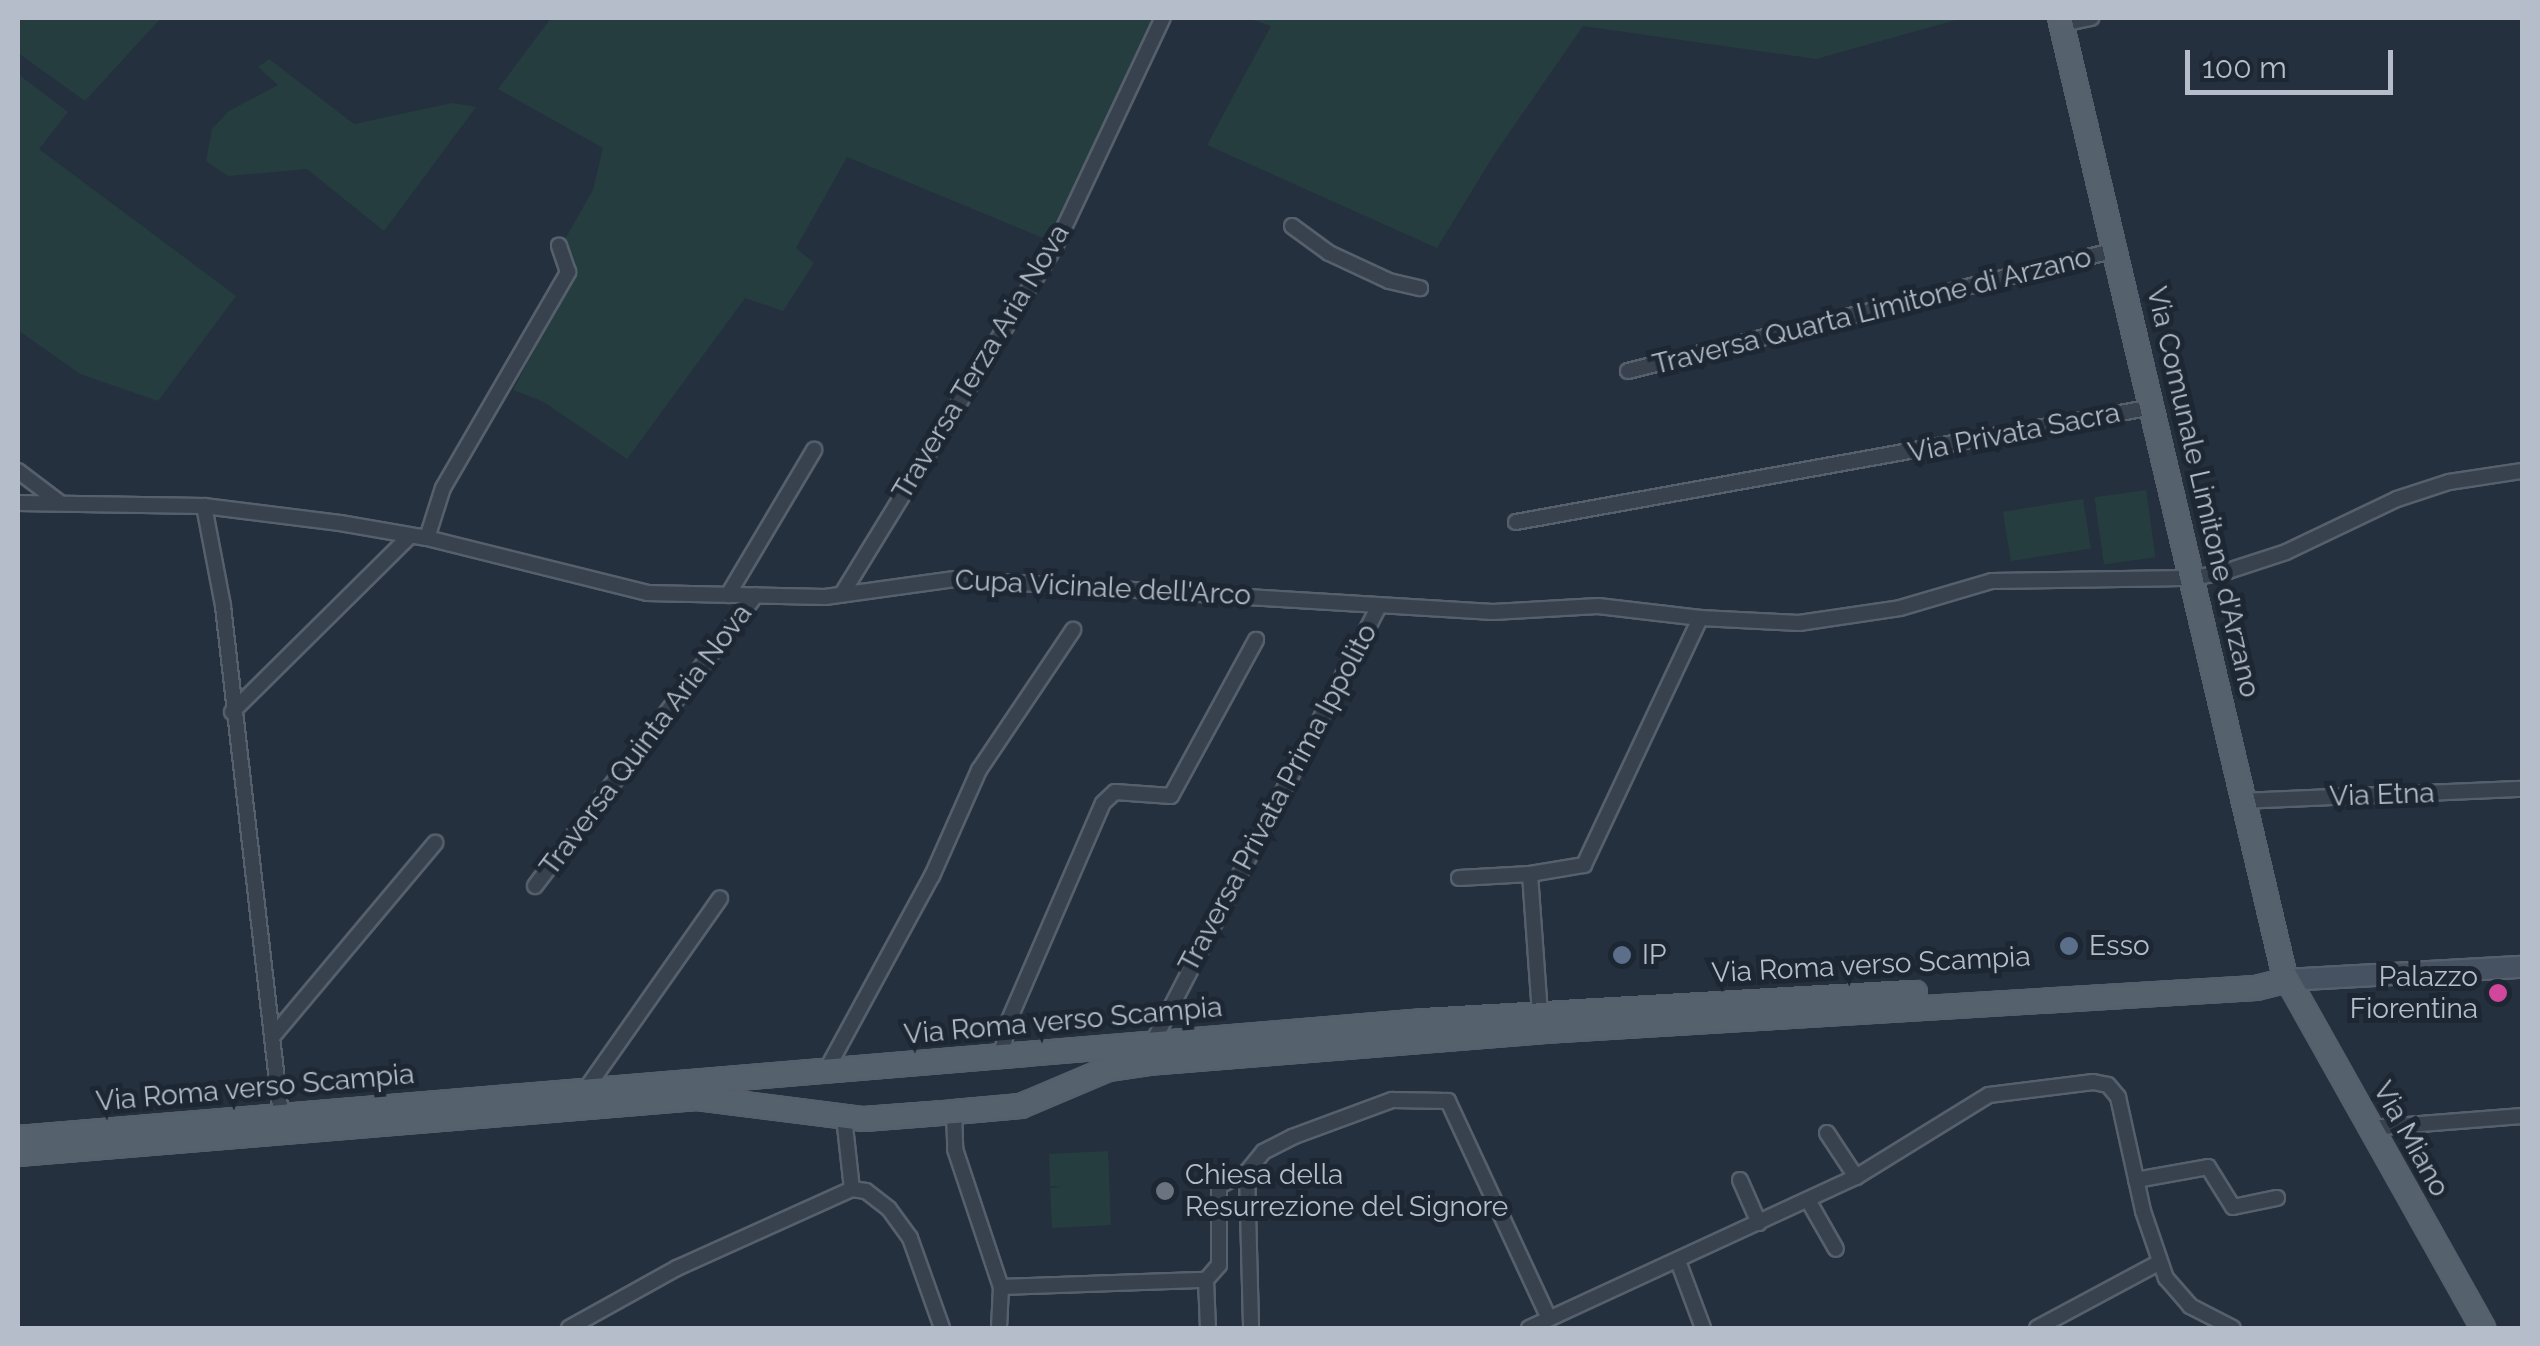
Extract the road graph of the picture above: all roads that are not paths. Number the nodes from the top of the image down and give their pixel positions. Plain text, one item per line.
1 (1163, 18) edge
2 (2091, 18) edge
3 (2061, 21) edge
4 (1292, 226) dead end
5 (559, 246) dead end
6 (2116, 250) junction
7 (1420, 288) dead end
8 (1628, 370) dead end
9 (2153, 406) junction
10 (814, 450) dead end
11 (2522, 470) edge
12 (18, 471) edge
13 (59, 502) junction
14 (18, 503) edge
15 (204, 506) junction
16 (1516, 522) dead end
17 (410, 536) junction
18 (427, 538) junction
19 (2192, 578) junction
20 (842, 594) junction
21 (728, 595) junction
22 (756, 595) junction
23 (1379, 606) junction
24 (1700, 618) junction
25 (1073, 630) dead end
26 (1256, 640) dead end
27 (232, 712) junction
28 (2522, 789) edge
29 (2242, 800) junction
30 (435, 843) dead end
31 (1530, 874) junction
32 (1459, 878) dead end
33 (536, 886) dead end
34 (720, 898) dead end
35 (2522, 967) edge
36 (2287, 980) junction
37 (1542, 1020) junction
38 (274, 1036) junction
39 (1152, 1044) junction
40 (1032, 1054) junction
41 (1001, 1056) junction
42 (827, 1069) junction
43 (586, 1089) junction
44 (1050, 1095) junction
45 (801, 1112) junction
46 (954, 1112) junction
47 (281, 1116) junction
48 (2522, 1116) edge
49 (844, 1117) junction
50 (2370, 1128) junction
51 (1828, 1133) dead end
52 (18, 1138) edge
53 (18, 1154) edge
54 (1247, 1172) junction
55 (1856, 1177) junction
56 (1740, 1180) dead end
57 (2136, 1180) junction
58 (852, 1189) junction
59 (2277, 1198) dead end
60 (1808, 1200) junction
61 (1760, 1224) junction
62 (1836, 1249) dead end
63 (1678, 1260) junction
64 (2158, 1263) junction
65 (1206, 1280) junction
66 (1000, 1287) junction
67 (1549, 1319) junction
68 (570, 1328) edge
69 (942, 1328) edge
70 (999, 1328) edge
71 (1208, 1328) edge
72 (1251, 1328) edge
73 (1529, 1328) edge
74 (1703, 1328) edge
75 (2036, 1328) edge
76 (2233, 1328) edge
77 (2483, 1328) edge

1 - 20 street, Traversa Terza Aria Nova
2 - 3 street
3 - 6 main road, Via Comunale Limitone d'Arzano
4 - 7 street
5 - 18 street
6 - 8 street, Traversa Quarta Limitone di Arzano
6 - 9 main road, Via Comunale Limitone d'Arzano
9 - 16 street, Via Privata Sacra
9 - 19 main road, Via Comunale Limitone d'Arzano
10 - 21 street
11 - 19 street, Cupa Vicinale dell'Arco
12 - 13 street
13 - 14 street, Cupa Vicinale dell'Arco
13 - 15 street, Cupa Vicinale dell'Arco
15 - 17 street, Cupa Vicinale dell'Arco
15 - 27 street
17 - 18 street, Cupa Vicinale dell'Arco
17 - 27 street
18 - 21 street, Cupa Vicinale dell'Arco
19 - 24 street, Cupa Vicinale dell'Arco
19 - 29 main road, Via Comunale Limitone d'Arzano
20 - 22 street, Cupa Vicinale dell'Arco
20 - 23 street, Cupa Vicinale dell'Arco
21 - 22 street, Cupa Vicinale dell'Arco
22 - 33 street, Traversa Quinta Aria Nova
23 - 24 street, Cupa Vicinale dell'Arco
23 - 39 street, Traversa Privata Prima Ippolito
24 - 31 street
25 - 42 street
26 - 41 street
27 - 38 street
28 - 29 street, Via Etna
29 - 36 main road, Via Comunale Limitone d'Arzano
30 - 38 street
31 - 32 street
31 - 37 street
34 - 43 street
35 - 36 main road
36 - 37 main road, Via Roma verso Scampia
36 - 37 main road, Via Roma verso Scampia
36 - 50 main road, Via Miano
37 - 39 main road, Via Roma verso Scampia
37 - 44 main road, Via Roma verso Scampia
38 - 47 street
39 - 40 main road, Via Roma verso Scampia
40 - 41 main road, Via Roma verso Scampia
40 - 44 main road
41 - 42 main road, Via Roma verso Scampia
42 - 43 main road, Via Roma verso Scampia
42 - 45 main road
43 - 47 main road, Via Roma verso Scampia
44 - 46 main road, Via Roma verso Scampia
45 - 49 main road, Via Roma verso Scampia
45 - 53 main road, Via Roma verso Scampia
46 - 49 main road, Via Roma verso Scampia
46 - 66 street
47 - 52 main road, Via Roma verso Scampia
48 - 50 street
49 - 58 street
50 - 77 main road, Via Miano
51 - 55 street
54 - 65 street
54 - 67 street
54 - 72 street
55 - 57 street
55 - 60 street
56 - 61 street
57 - 59 street
57 - 64 street
58 - 68 street
58 - 69 street
60 - 61 street
60 - 62 street
61 - 63 street
63 - 67 street
63 - 74 street
64 - 75 street
64 - 76 street
65 - 66 street
65 - 71 street
66 - 70 street
67 - 73 street

